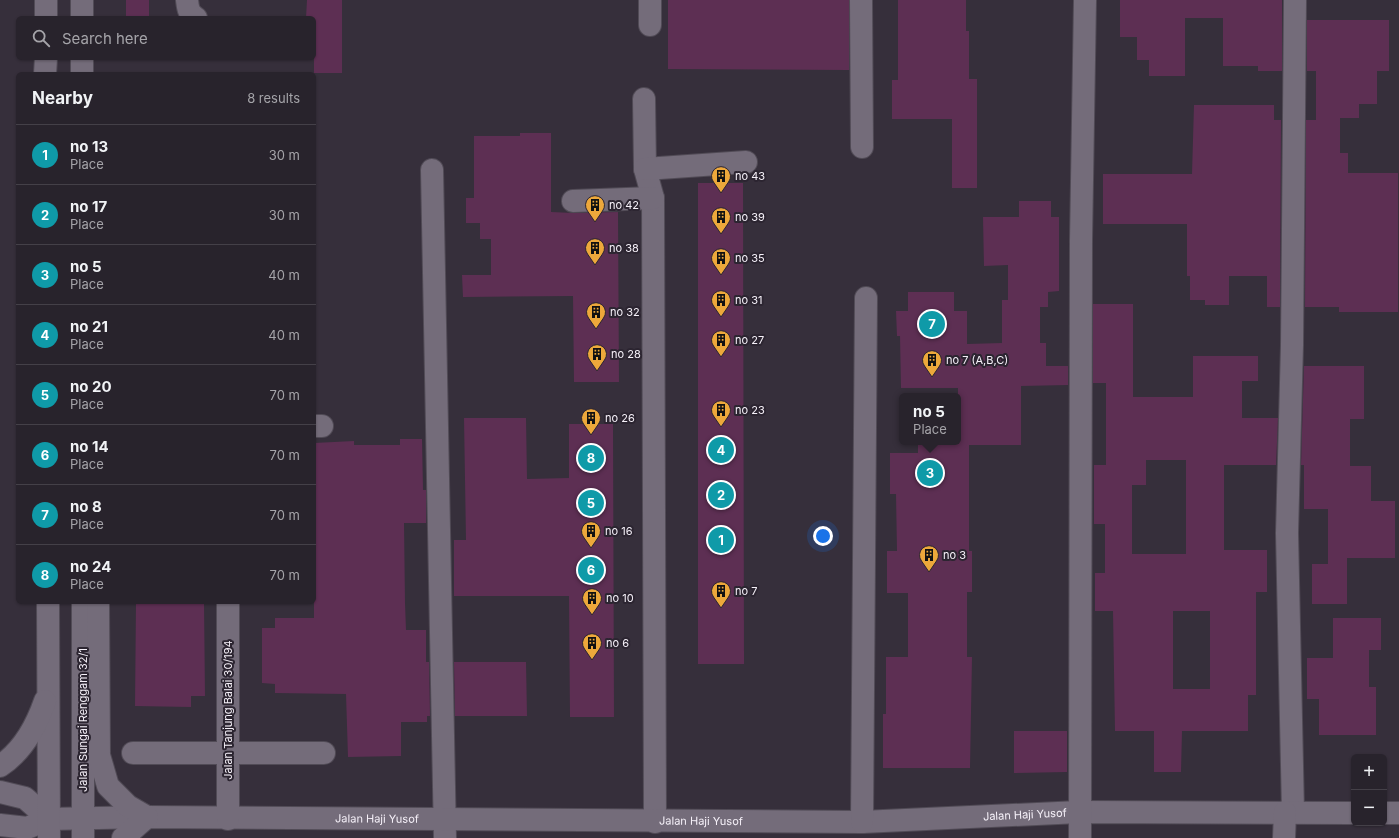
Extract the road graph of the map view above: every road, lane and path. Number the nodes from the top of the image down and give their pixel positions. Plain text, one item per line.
1 (46, 0) edge
2 (82, 0) edge
3 (187, 0) edge
4 (650, 0) edge
5 (861, 0) edge
6 (1085, 0) edge
7 (1295, 0) edge
8 (46, 16) edge
9 (82, 16) edge
10 (193, 16) edge
11 (650, 25) dead end
12 (46, 60) edge
13 (82, 60) edge
14 (45, 72) edge
15 (82, 72) edge
16 (644, 99) dead end
17 (862, 147) dead end
18 (746, 162) dead end
19 (645, 169) junction
20 (432, 170) dead end
21 (653, 198) junction
22 (573, 201) dead end
23 (866, 298) dead end
24 (48, 604) edge
25 (82, 604) edge
26 (98, 604) edge
27 (228, 604) edge
28 (49, 692) junction
29 (134, 753) dead end
30 (324, 753) dead end
31 (227, 754) junction
32 (0, 766) edge
33 (0, 792) edge
34 (1079, 812) junction
35 (1289, 812) junction
36 (1351, 813) edge
37 (1387, 813) edge
38 (1399, 813) edge
39 (147, 817) junction
40 (228, 819) junction
41 (655, 822) junction
42 (862, 822) junction
43 (0, 825) edge
44 (83, 828) edge
45 (445, 828) edge
46 (49, 829) edge
47 (123, 838) edge
48 (1080, 838) edge
49 (1284, 838) edge

1 - 8 street
2 - 9 street
3 - 10 street
4 - 11 street
5 - 17 street
6 - 34 street
7 - 35 street
12 - 14 street
13 - 15 street
16 - 19 street
18 - 19 street
19 - 21 street
20 - 45 street
21 - 22 street
21 - 41 street
23 - 42 street
24 - 28 street
25 - 44 street, Jalan Sungai Renggam 32/1
26 - 39 street
27 - 31 street, Jalan Tanjung Balai 30/194
28 - 32 street
28 - 46 street
29 - 31 street
30 - 31 street
31 - 40 street, Jalan Tanjung Balai 30/194
33 - 46 street
34 - 35 street, Jalan Haji Yusof
34 - 42 street, Jalan Haji Yusof
34 - 48 street
35 - 36 street, Jalan Haji Yusof
35 - 49 street
37 - 38 street
39 - 40 street, Jalan Haji Yusof
39 - 44 street, Jalan Haji Yusof
39 - 47 street
40 - 45 street, Jalan Haji Yusof
41 - 42 street, Jalan Haji Yusof
41 - 45 street, Jalan Haji Yusof
43 - 46 street
44 - 46 street, Jalan Haji Yusof

